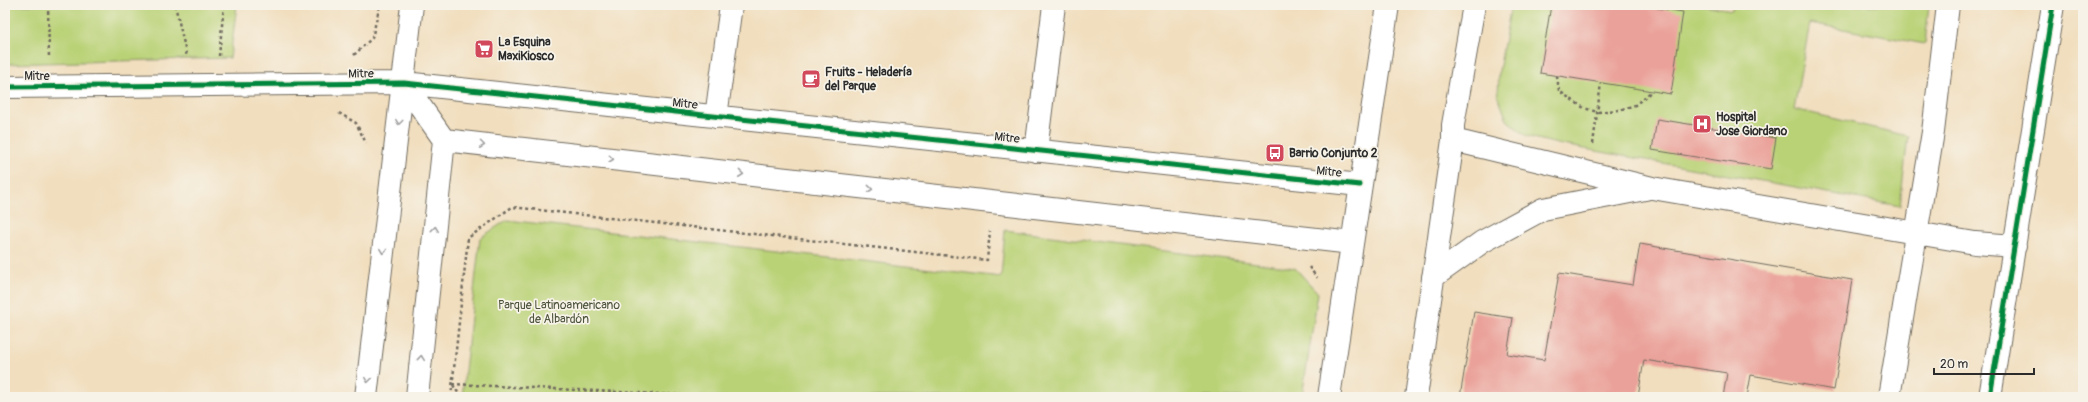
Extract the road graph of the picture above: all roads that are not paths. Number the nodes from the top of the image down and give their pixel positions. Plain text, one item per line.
1 (412, 5) edge
2 (731, 5) edge
3 (1054, 5) edge
4 (1388, 5) edge
5 (1474, 5) edge
6 (1948, 5) edge
7 (2053, 5) edge
8 (404, 83) junction
9 (5, 87) edge
10 (716, 117) junction
11 (444, 140) junction
12 (1453, 140) junction
13 (1036, 151) junction
14 (1360, 185) junction
15 (1652, 188) junction
16 (1916, 233) junction
17 (1352, 243) junction
18 (2015, 246) junction
19 (1433, 277) junction
20 (366, 397) edge
21 (417, 397) edge
22 (1329, 397) edge
23 (1416, 397) edge
24 (1888, 397) edge
25 (1990, 397) edge

1 - 8 street
2 - 10 street
3 - 13 street
4 - 14 street
5 - 12 street
6 - 16 street
7 - 18 street
8 - 9 street, Mitre
8 - 10 street, Mitre
8 - 11 street
8 -> 20 street
10 - 13 street, Mitre
11 -> 17 street
21 -> 11 street
12 - 15 street
12 - 19 street
13 - 14 street, Mitre
14 - 17 street
15 - 16 street
15 - 19 street
16 - 18 street
16 - 24 street
17 - 22 street
18 - 25 street
19 - 23 street

